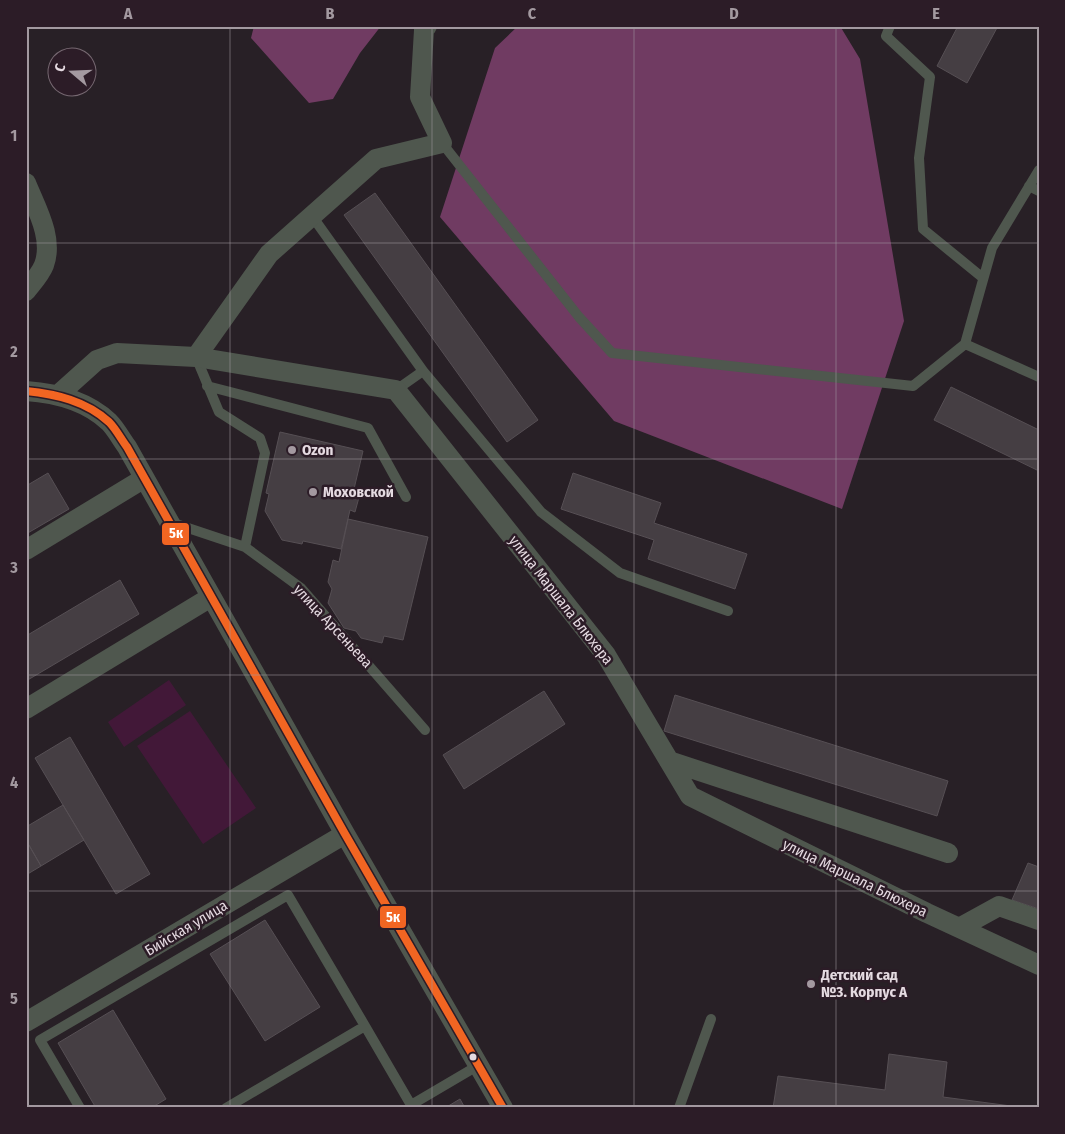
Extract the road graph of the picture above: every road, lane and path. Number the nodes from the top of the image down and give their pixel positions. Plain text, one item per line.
1 (428, 26) edge
2 (890, 26) edge
3 (442, 143) junction
4 (1039, 170) edge
5 (26, 183) edge
6 (1034, 188) edge
7 (312, 216) junction
8 (984, 278) junction
9 (26, 291) edge
10 (966, 344) junction
11 (196, 357) junction
12 (423, 371) junction
13 (1039, 377) edge
14 (207, 386) junction
15 (396, 390) junction
16 (26, 391) edge
17 (58, 395) junction
18 (142, 478) junction
19 (406, 498) dead end
20 (170, 522) junction
21 (245, 547) junction
22 (26, 550) edge
23 (211, 597) junction
24 (728, 611) dead end
25 (26, 708) edge
26 (426, 730) dead end
27 (669, 761) junction
28 (345, 834) junction
29 (948, 853) dead end
30 (1039, 920) edge
31 (959, 928) junction
32 (1039, 964) edge
33 (711, 1019) dead end
34 (26, 1022) edge
35 (365, 1026) junction
36 (479, 1065) junction
37 (80, 1108) edge
38 (226, 1108) edge
39 (503, 1108) edge
40 (680, 1108) edge

1 - 3 street
2 - 8 lane
3 - 7 street
3 - 10 lane
4 - 6 lane
5 - 9 street
6 - 8 lane
7 - 11 street
7 - 12 lane
8 - 10 lane
10 - 13 lane
11 - 14 lane
11 - 15 street
11 - 17 street
12 - 15 lane
12 - 24 lane
14 - 19 lane
14 - 21 lane
15 - 27 street, улица Маршала Блюхера
16 - 17 street
17 - 18 street
18 - 20 street
18 - 22 street
20 - 21 lane, улица Арсеньева
20 - 23 street
21 - 26 lane, улица Арсеньева
23 - 25 street
23 - 28 street
27 - 29 street
27 - 31 street, улица Маршала Блюхера
28 - 34 street, Бийская улица
28 - 36 street
30 - 31 street
31 - 32 street, улица Маршала Блюхера
33 - 40 lane
35 - 36 lane
35 - 37 lane
35 - 38 lane
36 - 39 street

